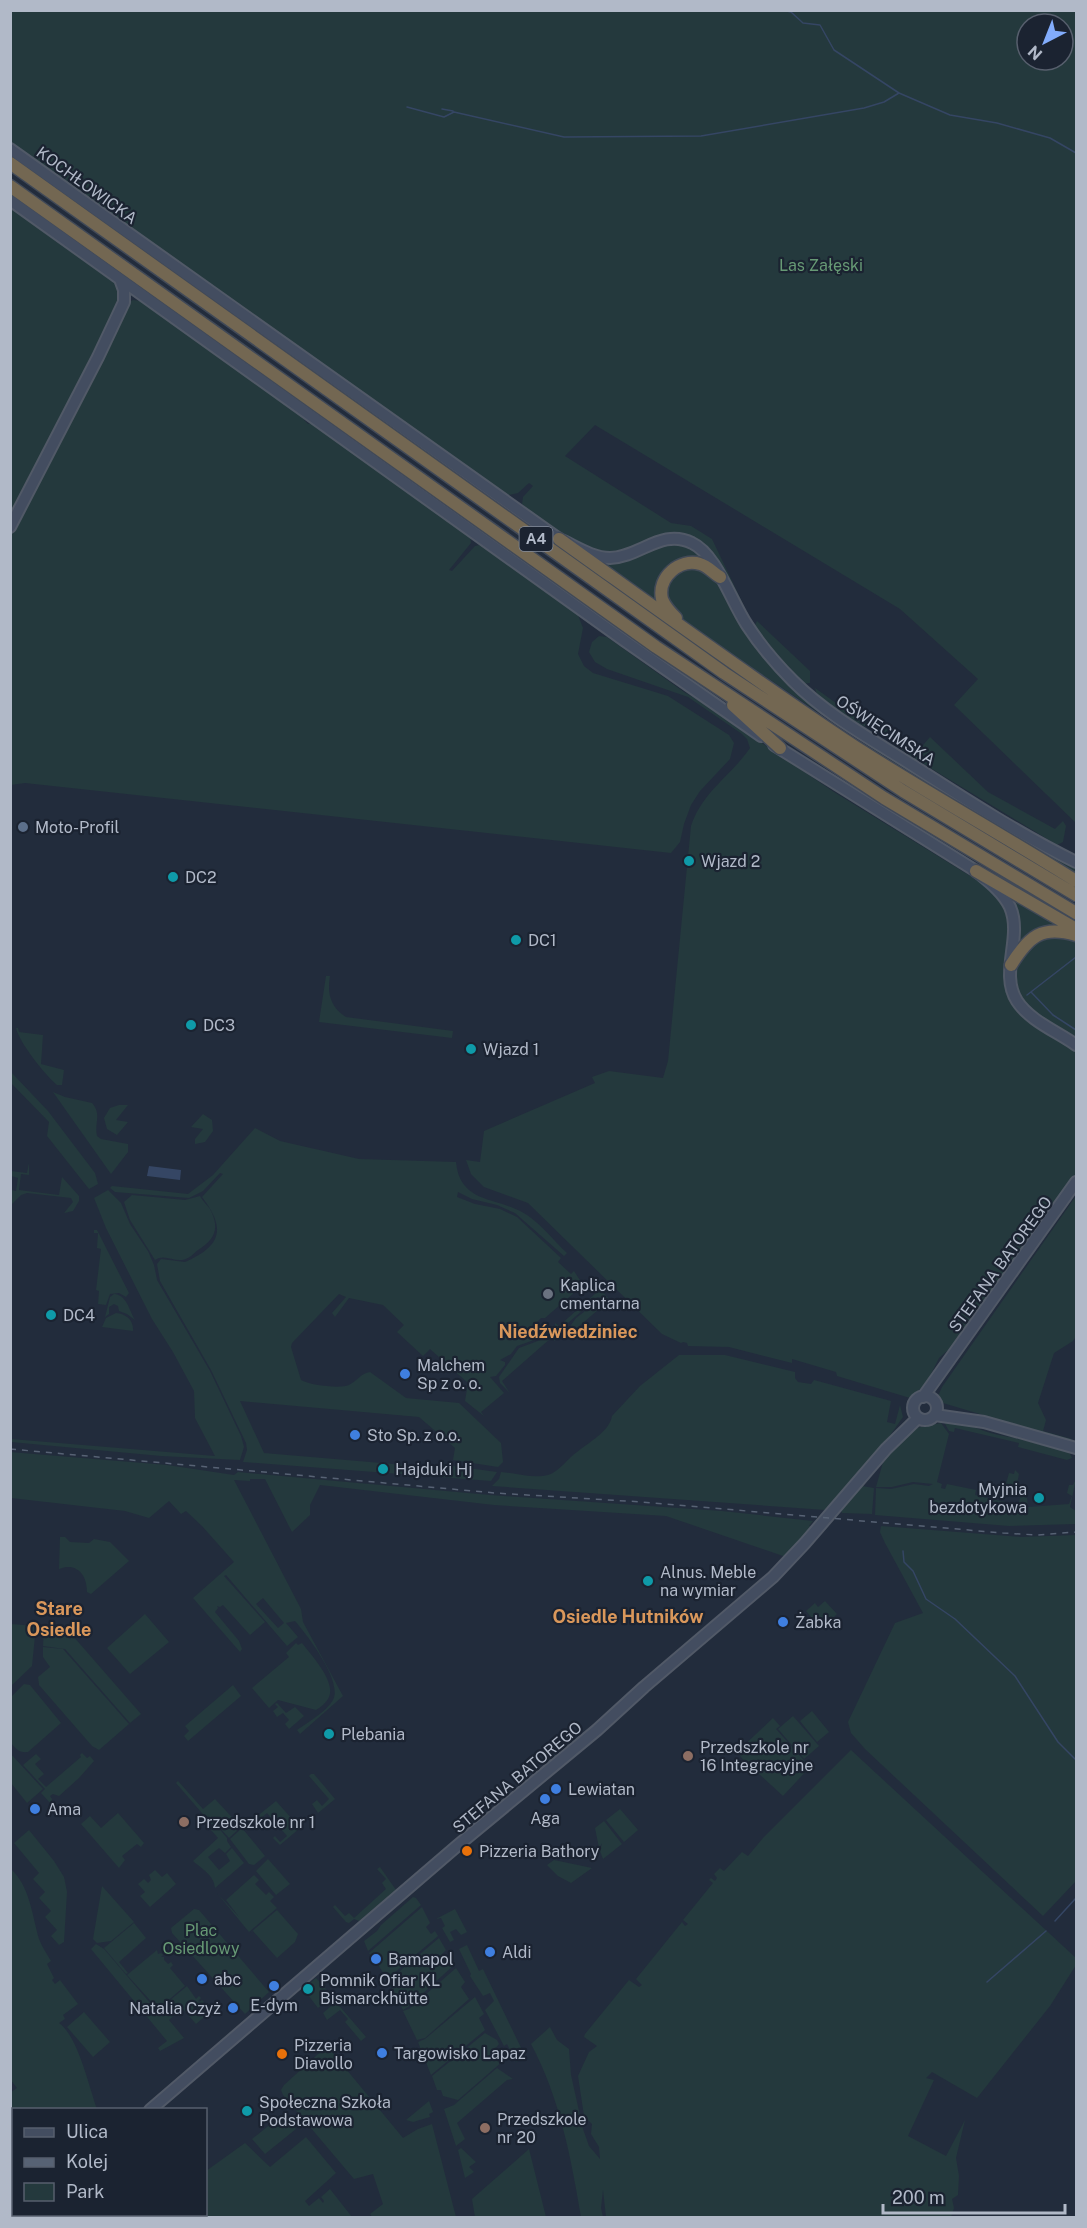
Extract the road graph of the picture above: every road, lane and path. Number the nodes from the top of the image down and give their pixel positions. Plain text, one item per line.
1 (10, 149) edge
2 (10, 163) edge
3 (10, 186) edge
4 (10, 201) edge
5 (119, 278) junction
6 (150, 300) junction
7 (124, 302) junction
8 (10, 527) edge
9 (559, 540) junction
10 (720, 577) junction
11 (683, 629) junction
12 (711, 683) junction
13 (780, 748) junction
14 (1077, 862) edge
15 (976, 870) junction
16 (1077, 881) edge
17 (1077, 895) edge
18 (1077, 913) edge
19 (1077, 929) edge
20 (1077, 935) edge
21 (1011, 965) junction
22 (1077, 1044) edge
23 (1077, 1182) edge
24 (931, 1404) junction
25 (916, 1415) junction
26 (1077, 1448) edge
27 (151, 2108) edge

1 - 9 street, KOCHŁOWICKA
2 - 17 highway, A4
3 - 12 highway, A4
4 - 5 street
5 - 6 street
5 - 7 street
6 - 7 street
6 - 13 street
7 - 8 street
9 - 10 street, OŚWIĘCIMSKA
9 - 11 highway
10 - 11 highway
10 - 14 street, OŚWIĘCIMSKA
11 - 16 highway
12 - 13 highway
12 - 18 highway, A4
13 - 15 street
15 - 19 highway
15 - 21 street
20 - 21 highway
21 - 22 street
23 - 24 street, STEFANA BATOREGO
24 - 25 street, STEFANA BATOREGO
24 - 25 street
24 - 26 street
25 - 27 street, STEFANA BATOREGO

